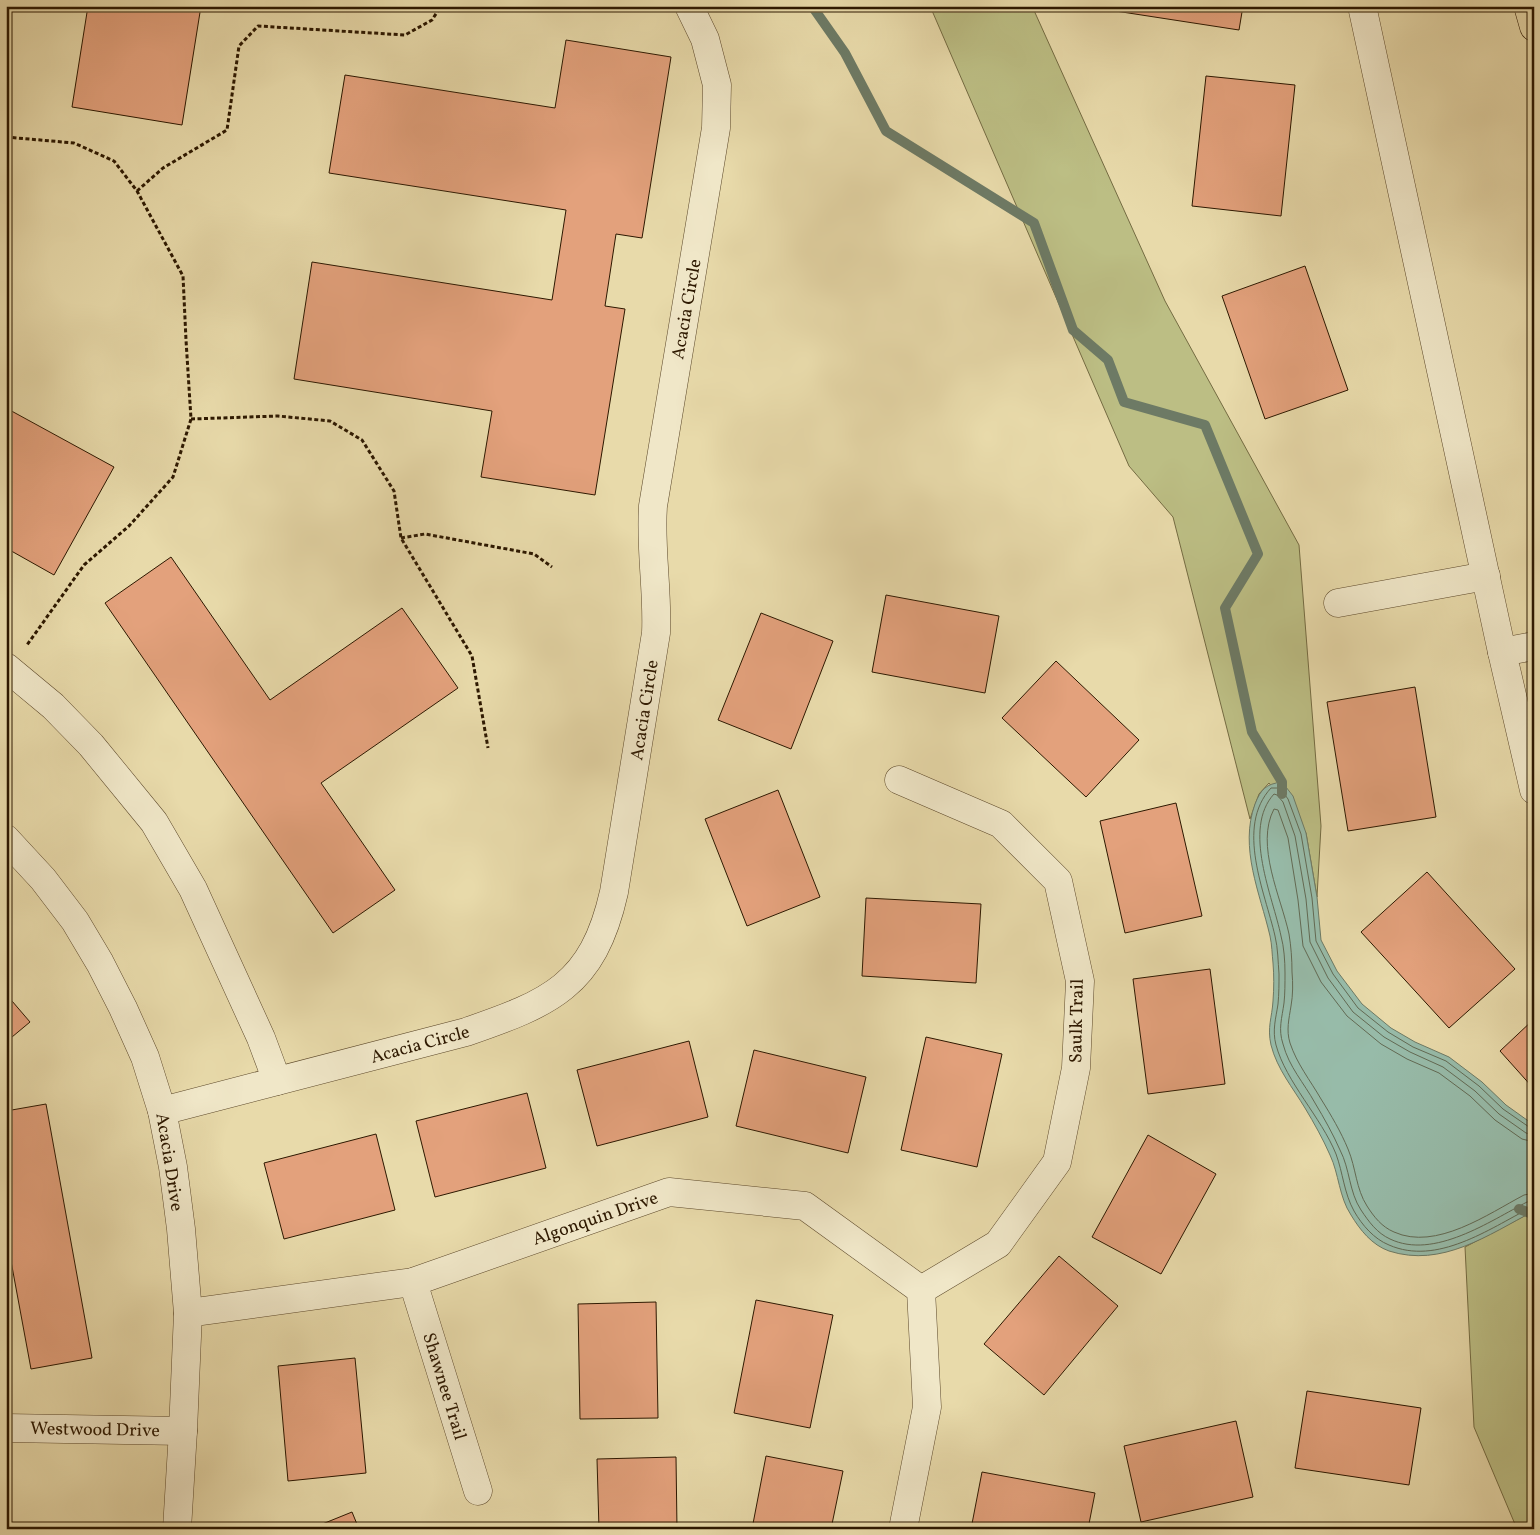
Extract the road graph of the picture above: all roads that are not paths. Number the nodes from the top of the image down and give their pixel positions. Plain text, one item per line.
1 (689, 6) edge
2 (1362, 6) edge
3 (1528, 6) edge
4 (1534, 27) edge
5 (1486, 576) junction
6 (1338, 603) dead end
7 (1534, 646) edge
8 (1502, 652) junction
9 (8, 668) edge
10 (899, 780) dead end
11 (1534, 790) edge
12 (6, 839) edge
13 (277, 1081) junction
14 (162, 1111) junction
15 (413, 1282) junction
16 (921, 1290) junction
17 (188, 1313) junction
18 (6, 1428) edge
19 (183, 1431) junction
20 (478, 1491) dead end
21 (177, 1529) edge
22 (903, 1529) edge

1 - 13 street, Acacia Circle
2 - 5 street
3 - 4 main road
5 - 6 street
5 - 8 street
7 - 8 street
8 - 11 street
9 - 13 street
10 - 16 street, Saulk Trail
12 - 14 street, Acacia Drive
13 - 14 street, Acacia Circle
14 - 17 street, Acacia Drive
15 - 16 street, Algonquin Drive
15 - 17 street, Algonquin Drive
15 - 20 street, Shawnee Trail
16 - 22 street
17 - 19 street, Acacia Drive
18 - 19 street, Westwood Drive
19 - 21 street, Acacia Drive

